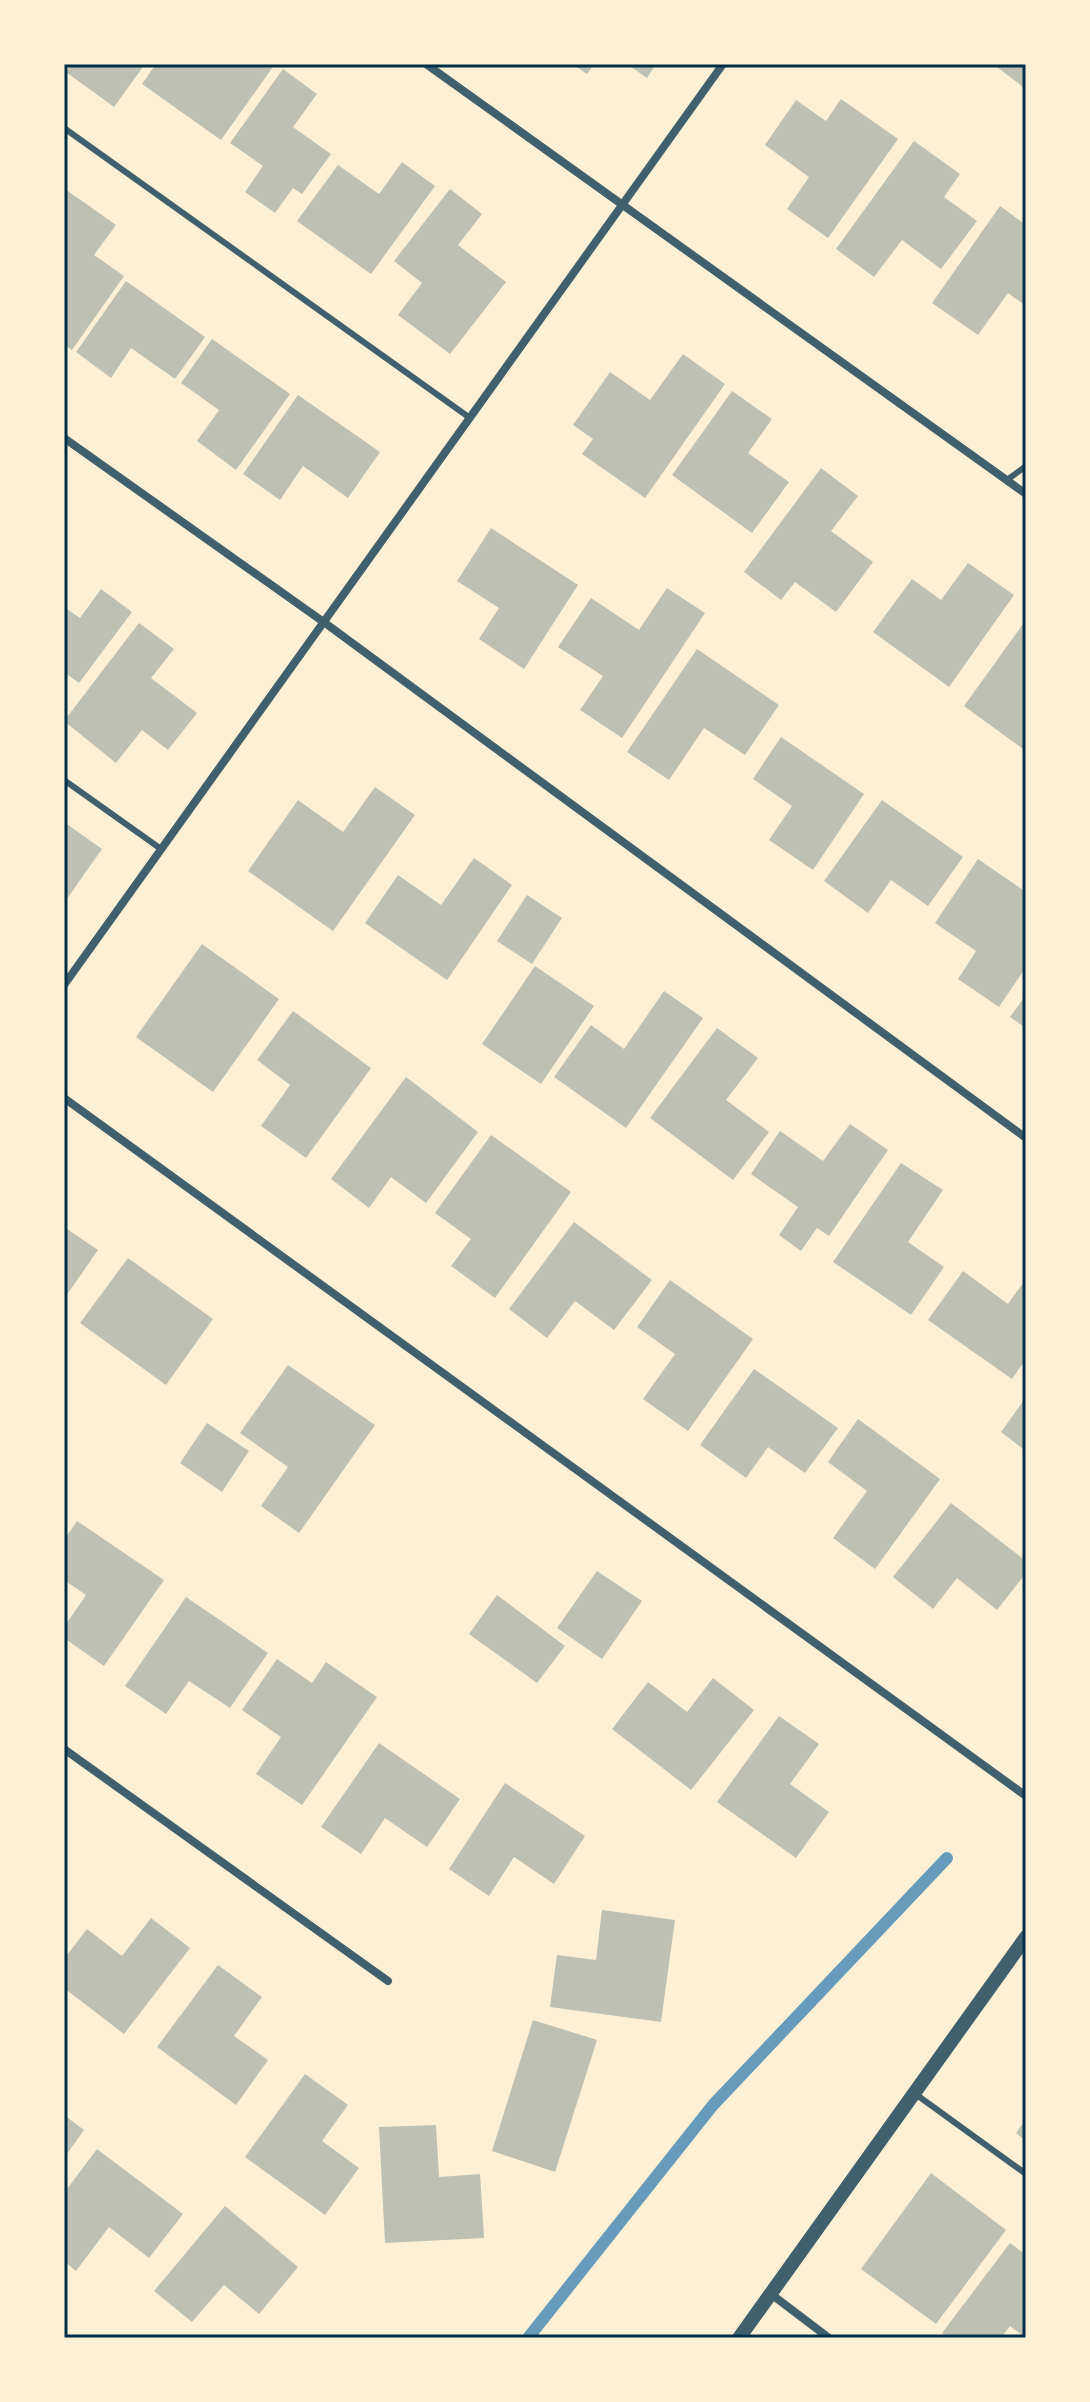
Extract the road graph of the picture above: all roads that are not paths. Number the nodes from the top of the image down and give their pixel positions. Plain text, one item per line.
1 (426, 64) edge
2 (723, 64) edge
3 (64, 128) edge
4 (621, 203) junction
5 (470, 418) junction
6 (64, 438) edge
7 (1026, 466) edge
8 (1007, 480) junction
9 (1026, 494) edge
10 (325, 623) junction
11 (64, 780) edge
12 (161, 849) junction
13 (64, 985) edge
14 (64, 1098) edge
15 (1026, 1138) edge
16 (64, 1749) edge
17 (1026, 1796) edge
18 (1026, 1937) edge
19 (388, 1981) dead end
20 (914, 2093) junction
21 (1026, 2174) edge
22 (771, 2294) junction
23 (739, 2338) edge
24 (829, 2338) edge

1 - 4 street
2 - 4 street
3 - 5 lane
4 - 5 street
4 - 8 street
5 - 10 street
6 - 10 street
7 - 8 lane
8 - 9 street
10 - 12 street
10 - 15 street
11 - 12 lane
12 - 13 street
14 - 17 street
16 - 19 street
18 - 20 street
20 - 21 lane
20 - 22 street
22 - 23 street
22 - 24 street

